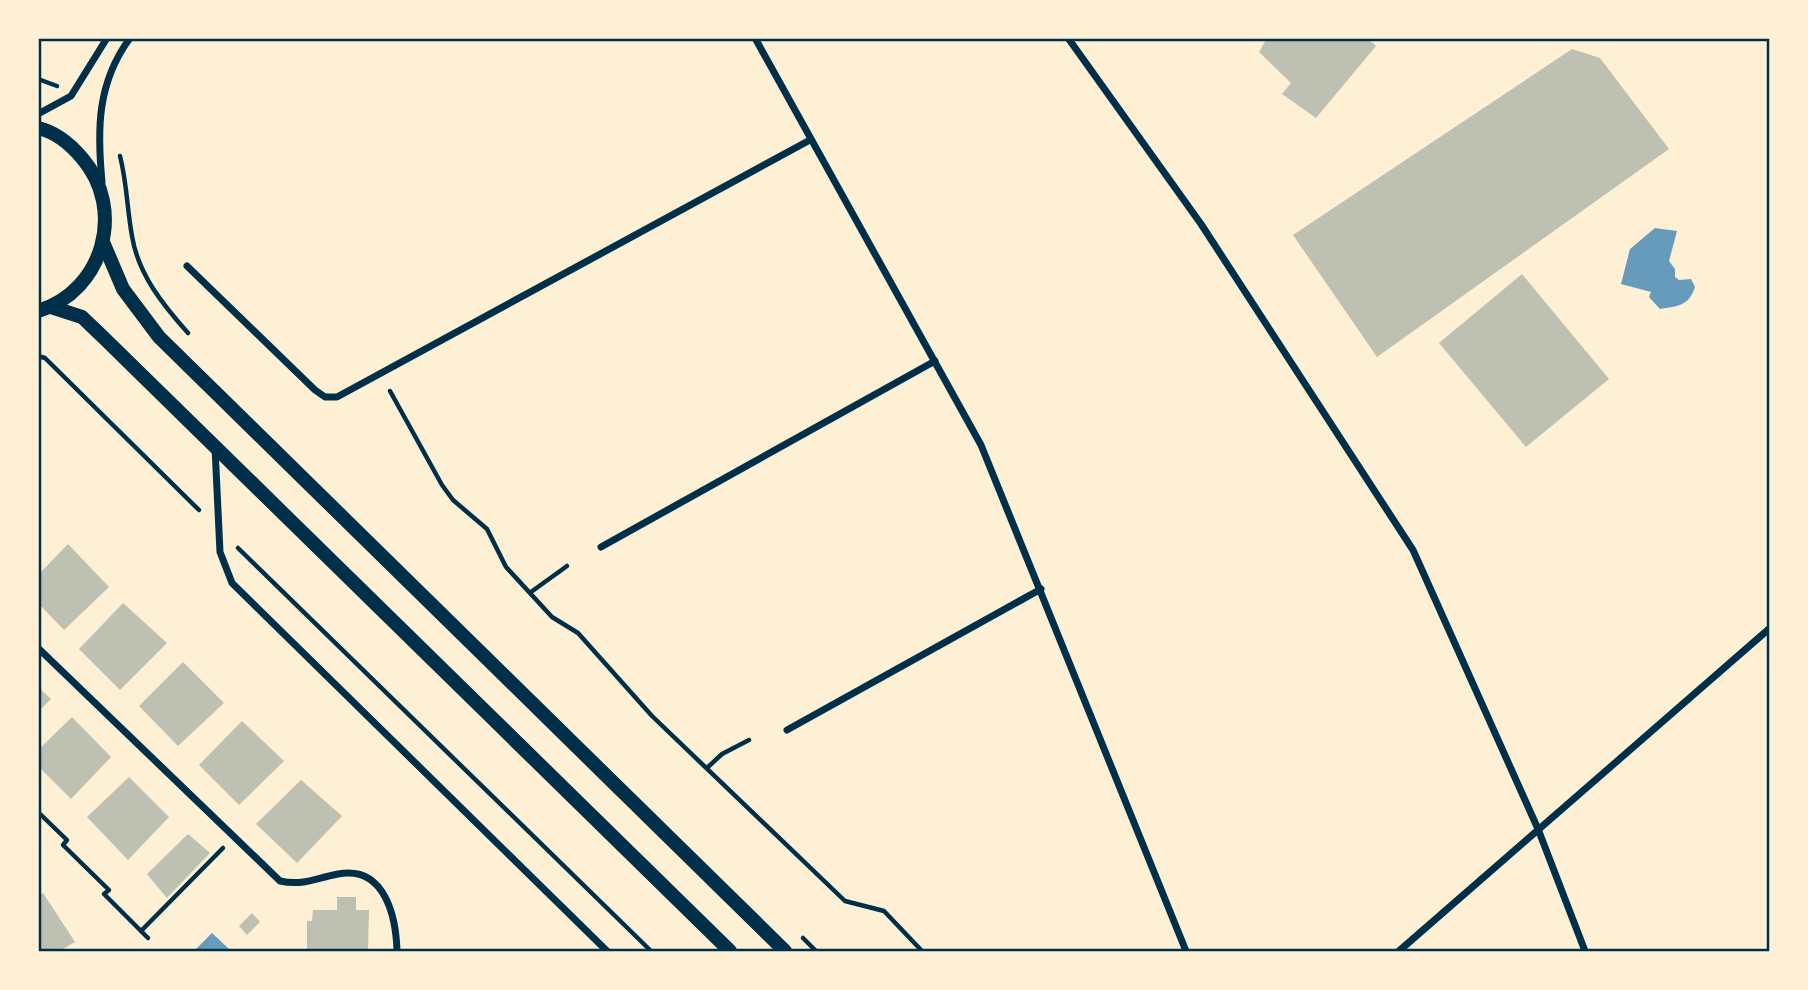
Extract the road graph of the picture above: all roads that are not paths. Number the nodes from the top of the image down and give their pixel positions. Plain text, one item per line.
1 (107, 38) edge
2 (130, 38) edge
3 (755, 38) edge
4 (1068, 38) edge
5 (38, 114) edge
6 (38, 128) edge
7 (810, 140) junction
8 (103, 197) junction
9 (103, 242) junction
10 (187, 266) dead end
11 (45, 309) edge
12 (935, 362) junction
13 (215, 448) junction
14 (601, 547) dead end
15 (1041, 589) junction
16 (1769, 628) edge
17 (38, 648) edge
18 (787, 730) dead end
19 (1538, 830) junction
20 (397, 951) edge
21 (607, 951) edge
22 (730, 951) edge
23 (785, 951) edge
24 (1186, 951) edge
25 (1399, 951) edge
26 (1585, 951) edge

1 - 5 street
2 - 8 street
3 - 7 street
4 - 19 street
6 - 8 main road
7 - 10 street
7 - 12 street
8 - 9 main road
9 - 11 main road
9 - 23 main road
11 - 13 main road
12 - 14 street
12 - 15 street
13 - 21 street
13 - 22 main road
15 - 18 street
15 - 24 street
16 - 19 street
17 - 20 street
19 - 25 street
19 - 26 street

